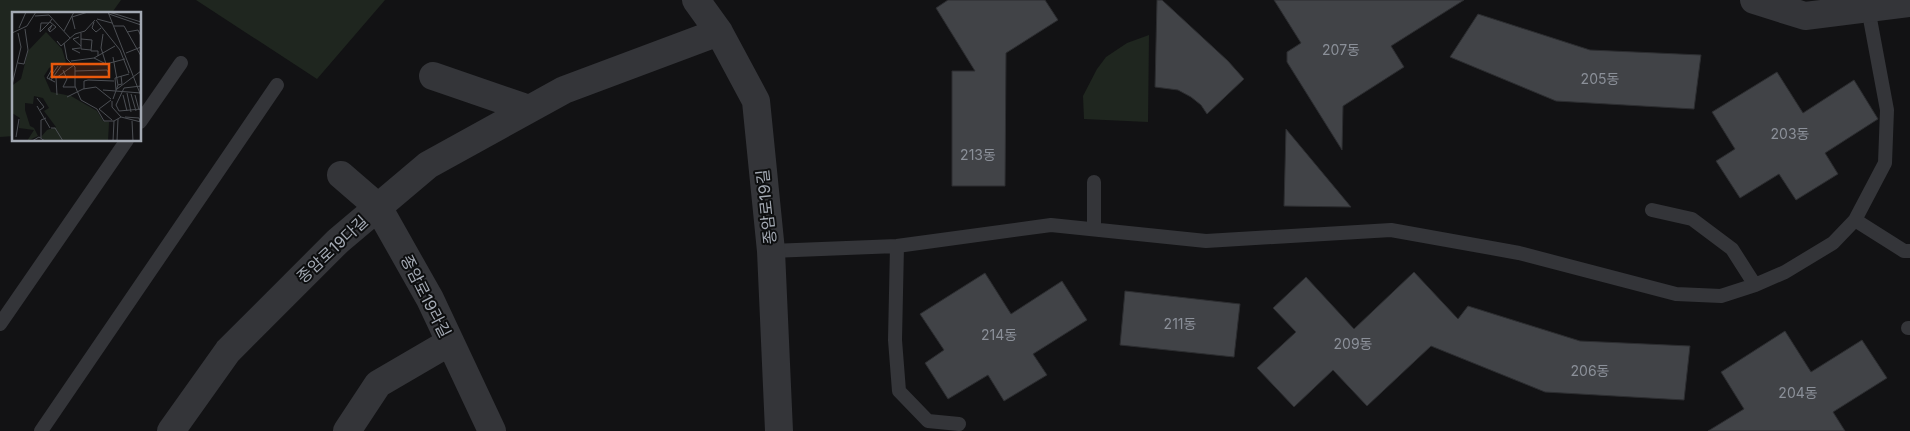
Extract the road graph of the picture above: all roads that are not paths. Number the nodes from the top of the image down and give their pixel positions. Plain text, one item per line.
1 (696, 0) edge
2 (1754, 0) edge
3 (1910, 3) edge
4 (1802, 8) edge
5 (1868, 8) junction
6 (718, 32) junction
7 (181, 63) dead end
8 (433, 76) dead end
9 (277, 84) dead end
10 (529, 109) junction
11 (141, 121) edge
12 (126, 141) edge
13 (341, 175) dead end
14 (1094, 182) dead end
15 (378, 207) junction
16 (1652, 210) dead end
17 (1855, 220) junction
18 (1094, 230) junction
19 (897, 246) junction
20 (771, 251) junction
21 (1910, 251) edge
22 (1755, 285) junction
23 (0, 324) edge
24 (450, 342) junction
25 (959, 424) dead end
26 (41, 431) edge
27 (171, 431) edge
28 (347, 431) edge
29 (492, 431) edge
30 (779, 431) edge

1 - 6 street, 종암로19길
2 - 4 street
3 - 5 street
4 - 5 street
5 - 17 lane
6 - 10 street, 종암로19다길
6 - 20 street, 종암로19길
7 - 11 lane
8 - 10 street
9 - 26 lane
10 - 15 street, 종암로19다길
12 - 23 lane
13 - 15 street, 종암로19라길
14 - 18 lane
15 - 24 street, 종암로19라길
15 - 27 street, 종암로19다길
16 - 22 lane
17 - 21 lane
17 - 22 lane
18 - 19 lane
18 - 22 lane
19 - 20 lane
19 - 25 lane
20 - 30 street, 종암로19길
24 - 28 street
24 - 29 street, 종암로19라길

